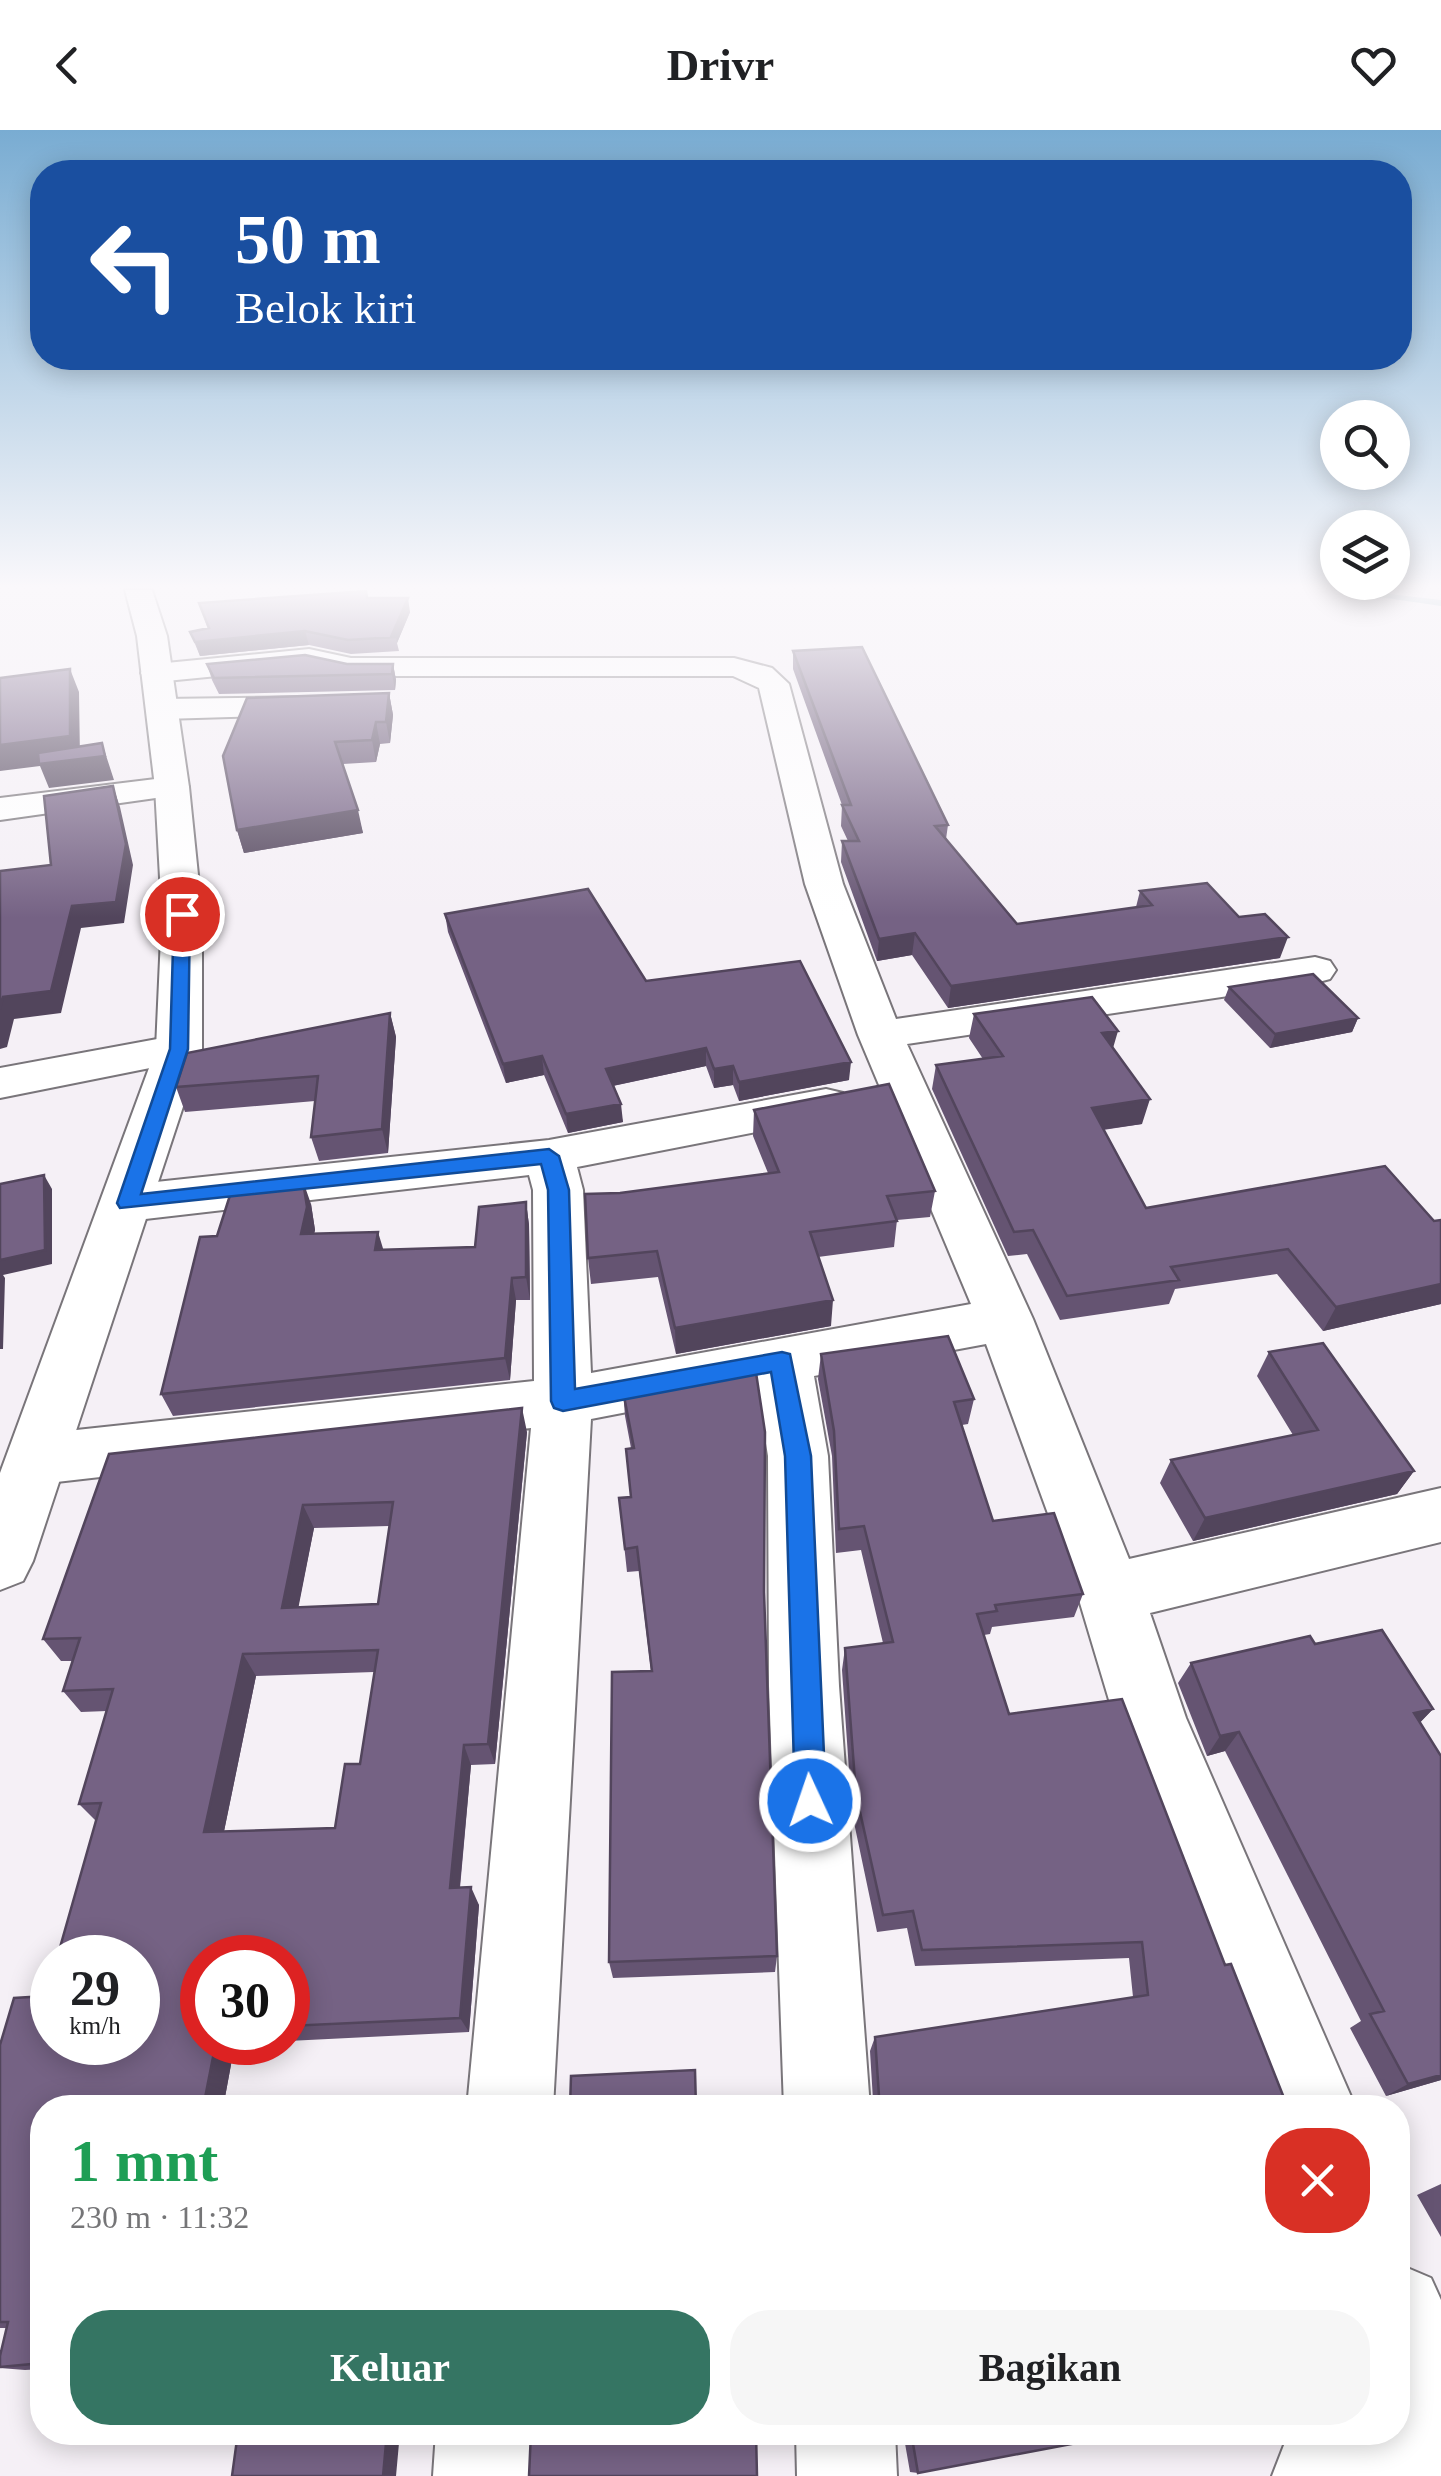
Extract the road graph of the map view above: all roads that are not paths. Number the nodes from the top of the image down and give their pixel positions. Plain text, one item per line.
1 (161, 699) edge
2 (268, 699) edge
3 (778, 699) edge
4 (351, 706) edge
5 (172, 787) junction
6 (0, 808) edge
7 (1316, 970) dead end
8 (880, 1035) junction
9 (179, 1049) junction
10 (0, 1082) edge
11 (902, 1090) junction
12 (549, 1156) junction
13 (128, 1203) junction
14 (1005, 1318) junction
15 (782, 1361) junction
16 (563, 1401) junction
17 (38, 1459) junction
18 (1441, 1515) edge
19 (0, 1562) edge
20 (1110, 1593) junction
21 (511, 2095) edge
22 (826, 2095) edge
23 (1308, 2095) edge
24 (1410, 2339) edge
25 (1441, 2415) edge
26 (485, 2445) edge
27 (845, 2445) edge
28 (1441, 2447) edge
29 (483, 2476) edge
30 (847, 2476) edge
31 (1322, 2476) edge

1 - 5 street
2 - 4 street
3 - 8 street
5 - 6 street
5 - 9 street
7 - 8 street
8 - 11 street
9 - 10 street
9 - 13 street
11 - 12 street
11 - 14 street
12 - 13 street
12 - 16 street
13 - 17 street
14 - 15 street
14 - 20 street
15 - 16 street
15 - 22 street
16 - 17 street
16 - 21 street
17 - 19 street
18 - 20 street
20 - 23 street
24 - 25 street
26 - 29 street
27 - 30 street
28 - 31 street

